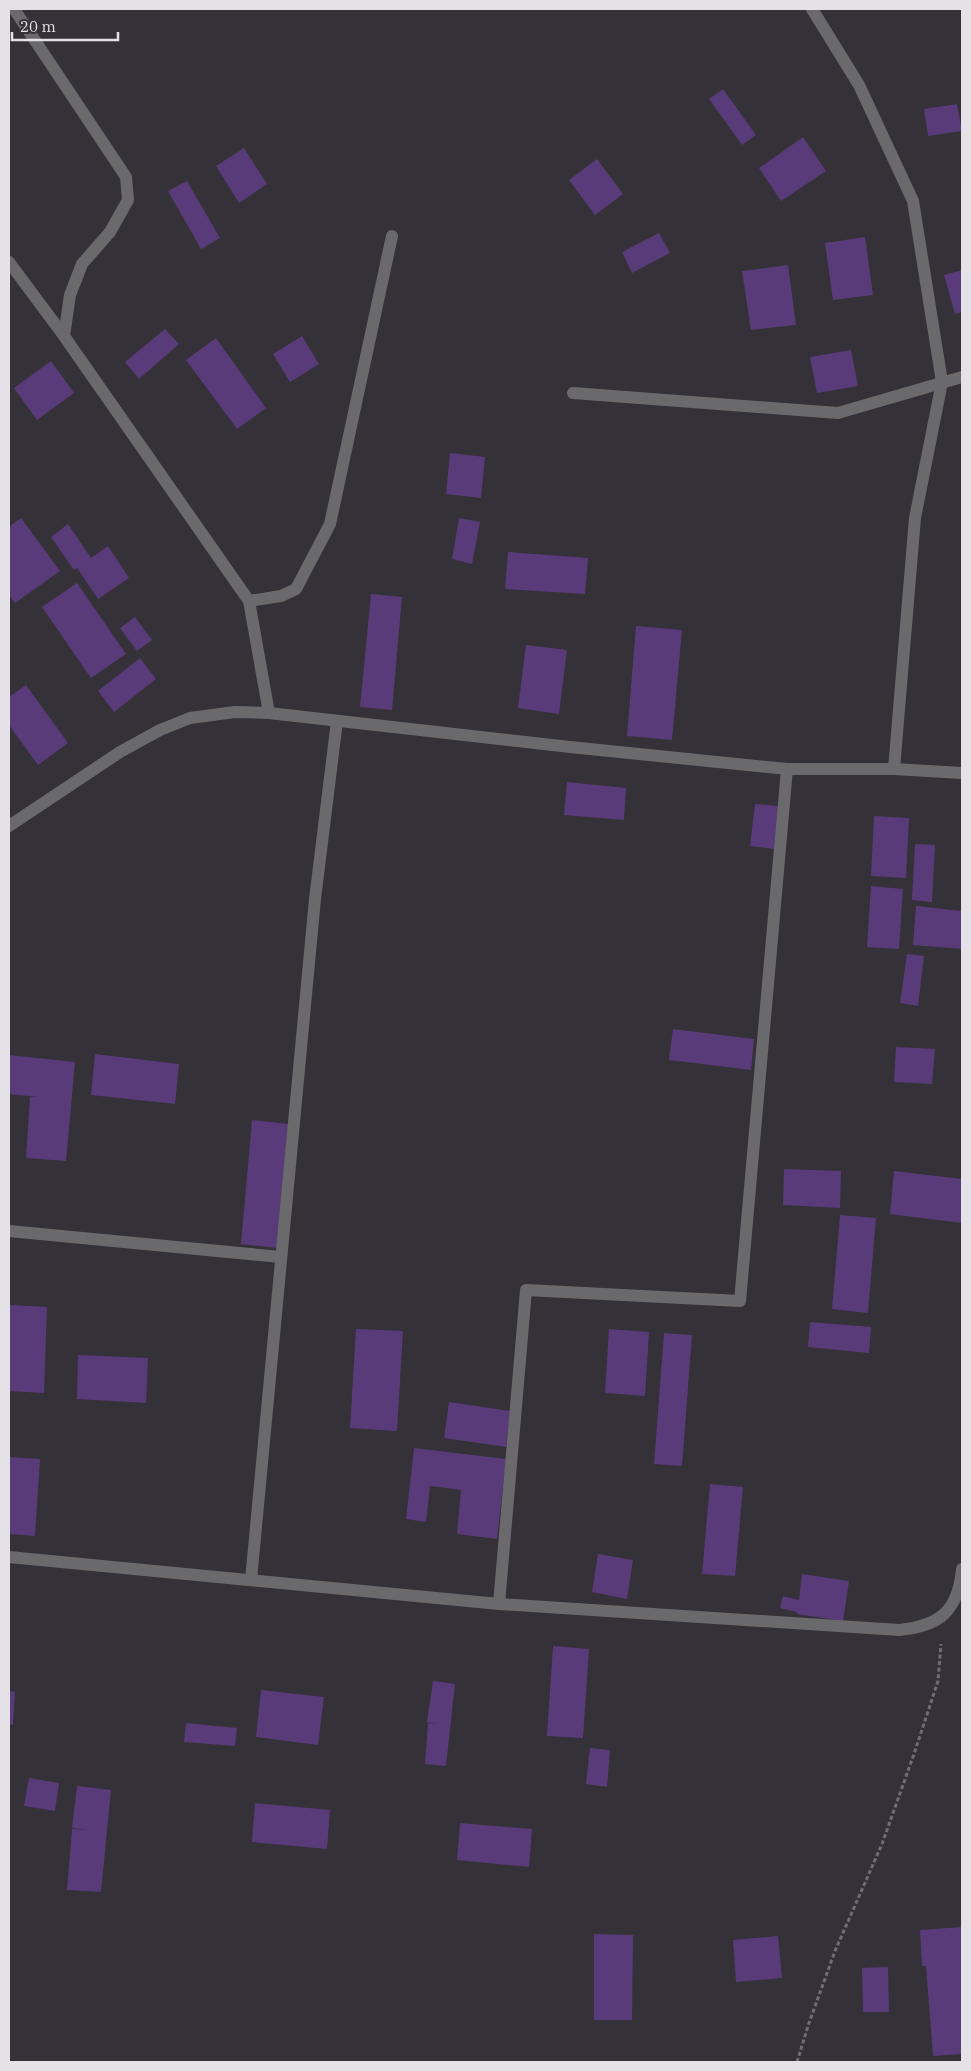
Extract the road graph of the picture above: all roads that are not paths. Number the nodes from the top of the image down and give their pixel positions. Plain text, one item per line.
1 (14, 9) edge
2 (812, 9) edge
3 (392, 236) dead end
4 (9, 262) edge
5 (64, 336) junction
6 (962, 377) edge
7 (942, 382) junction
8 (573, 393) dead end
9 (248, 601) junction
10 (269, 713) junction
11 (336, 721) junction
12 (787, 769) junction
13 (894, 769) junction
14 (962, 773) edge
15 (9, 826) edge
16 (9, 1231) edge
17 (281, 1257) junction
18 (9, 1557) edge
19 (962, 1569) edge
20 (251, 1580) junction
21 (499, 1604) junction

1 - 5 street
2 - 7 street
3 - 9 street
4 - 5 street
5 - 9 street
6 - 7 street
7 - 8 street
7 - 13 street
9 - 10 street
10 - 11 street
10 - 15 street
11 - 12 street
11 - 17 street
12 - 13 street
12 - 21 street
13 - 14 street
16 - 17 street
17 - 20 street
18 - 20 street
19 - 21 street
20 - 21 street

